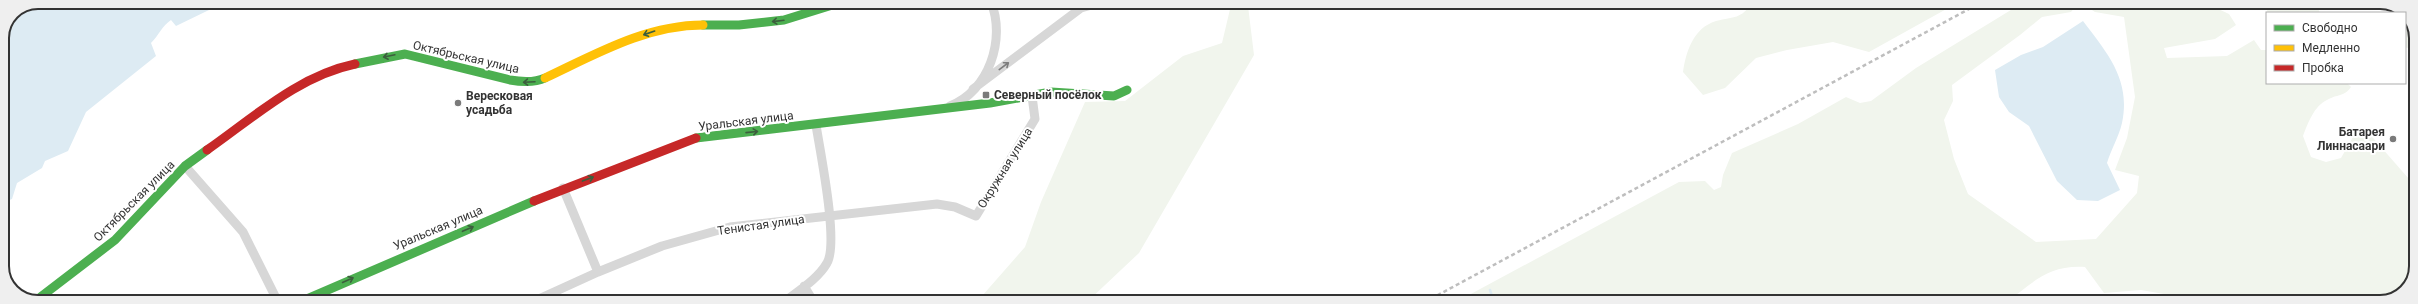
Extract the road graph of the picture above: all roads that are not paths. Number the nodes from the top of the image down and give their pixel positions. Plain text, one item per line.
1 (819, 9) edge
2 (993, 9) edge
3 (1080, 9) edge
4 (973, 89) junction
5 (1127, 90) dead end
6 (1032, 96) junction
7 (948, 106) junction
8 (816, 125) junction
9 (185, 166) junction
10 (563, 188) junction
11 (829, 216) junction
12 (976, 216) joint
13 (598, 272) junction
14 (804, 286) junction
15 (43, 295) edge
16 (274, 295) edge
17 (316, 295) edge
18 (547, 295) edge
19 (793, 295) edge
20 (810, 295) edge

1 -> 9 street, Октябрьская улица
2 - 4 street
4 -> 3 street
4 - 7 street
5 - 6 street, Уральская улица
6 - 7 street, Уральская улица
6 - 12 street, Окружная улица
7 - 8 street, Уральская улица
10 -> 8 street, Уральская улица
8 - 11 street
9 - 15 street, Октябрьская улица
9 - 16 street
10 - 13 street
17 -> 10 street, Уральская улица
11 - 12 street, Тенистая улица
11 - 13 street, Тенистая улица
11 - 14 street
13 - 18 street, Тенистая улица
14 - 19 street
14 - 20 street

